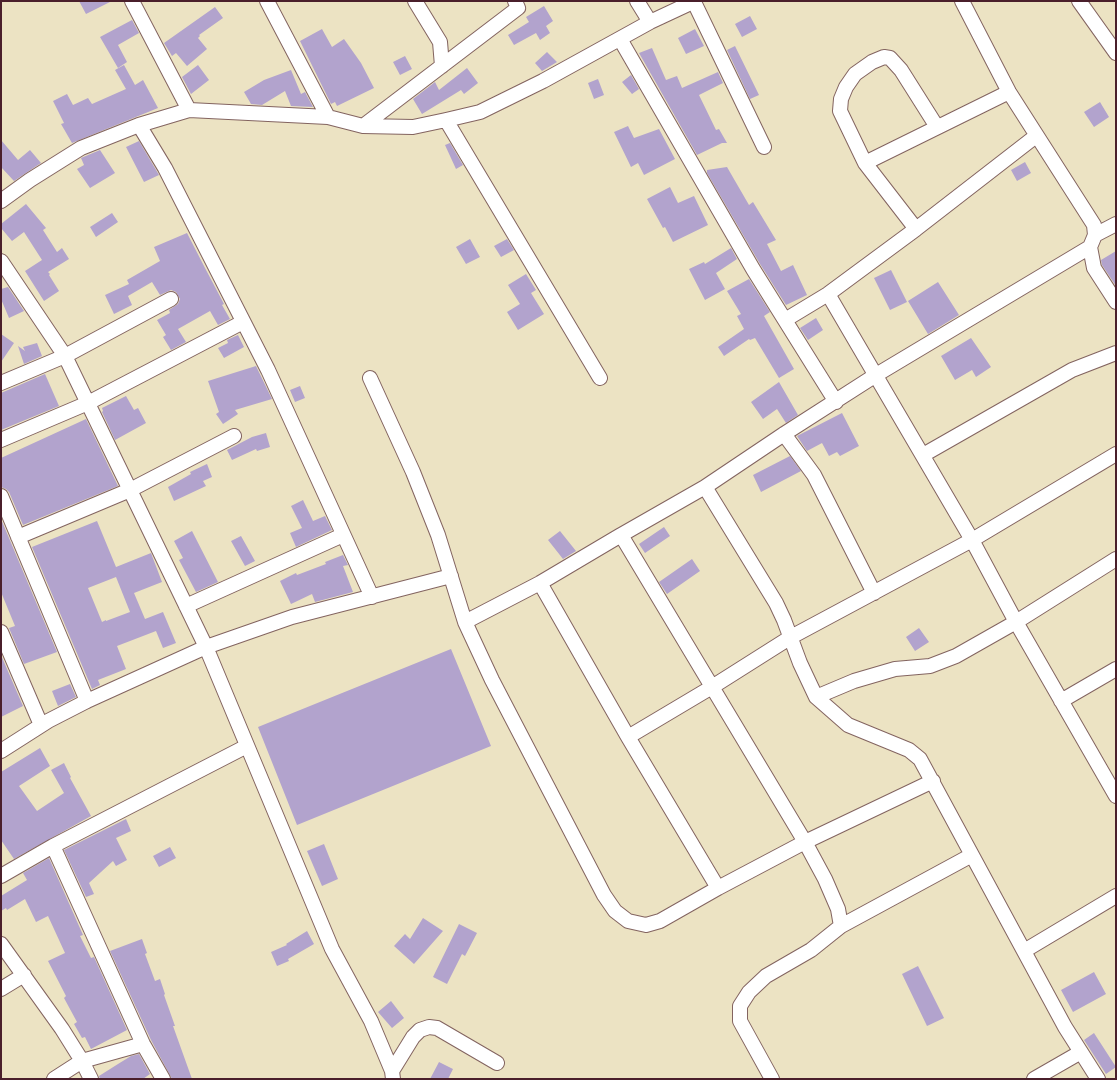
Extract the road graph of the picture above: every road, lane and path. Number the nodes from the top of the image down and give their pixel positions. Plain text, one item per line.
1 (132, 1) edge
2 (267, 1) edge
3 (415, 1) edge
4 (514, 1) edge
5 (637, 1) edge
6 (694, 1) edge
7 (962, 1) edge
8 (1079, 1) edge
9 (650, 22) junction
10 (620, 39) junction
11 (1116, 53) edge
12 (442, 66) junction
13 (1010, 92) junction
14 (189, 110) junction
15 (328, 117) junction
16 (446, 120) junction
17 (139, 125) junction
18 (362, 126) junction
19 (937, 128) junction
20 (1036, 136) junction
21 (764, 147) dead end
22 (865, 163) junction
23 (1, 201) edge
24 (1116, 224) edge
25 (916, 229) junction
26 (1093, 241) junction
27 (1, 261) edge
28 (828, 294) junction
29 (171, 299) dead end
30 (1116, 302) edge
31 (785, 320) junction
32 (243, 322) junction
33 (1116, 354) edge
34 (65, 356) junction
35 (876, 375) junction
36 (370, 378) dead end
37 (600, 378) dead end
38 (1, 383) edge
39 (836, 402) junction
40 (88, 403) junction
41 (784, 434) junction
42 (234, 436) dead end
43 (1, 440) edge
44 (1116, 454) edge
45 (923, 455) junction
46 (706, 487) junction
47 (130, 490) junction
48 (1, 496) edge
49 (343, 535) junction
50 (621, 535) junction
51 (18, 537) junction
52 (972, 540) junction
53 (1116, 559) edge
54 (451, 576) junction
55 (540, 582) junction
56 (874, 593) junction
57 (372, 597) junction
58 (186, 606) junction
59 (465, 622) junction
60 (1016, 622) junction
61 (1, 632) edge
62 (791, 637) junction
63 (206, 647) junction
64 (1116, 670) edge
65 (712, 687) junction
66 (816, 697) junction
67 (86, 701) junction
68 (1061, 701) junction
69 (42, 725) junction
70 (628, 737) junction
71 (247, 746) junction
72 (1, 751) edge
73 (933, 781) junction
74 (1114, 788) edge
75 (806, 842) junction
76 (53, 846) junction
77 (972, 855) junction
78 (1, 876) edge
79 (718, 888) junction
80 (1116, 896) edge
81 (841, 926) junction
82 (1, 944) edge
83 (1024, 951) junction
84 (24, 975) junction
85 (1, 989) edge
86 (143, 1044) junction
87 (1081, 1052) junction
88 (82, 1060) junction
89 (497, 1063) dead end
90 (392, 1075) edge
91 (54, 1079) edge
92 (91, 1079) edge
93 (163, 1079) edge
94 (772, 1079) edge
95 (1034, 1079) edge
96 (1098, 1079) edge

1 - 14 street
2 - 15 street
3 - 12 street
4 - 12 street
5 - 9 street
6 - 9 street
6 - 21 street
7 - 13 street
8 - 11 street
9 - 10 street
10 - 16 street
10 - 31 street
12 - 18 street
13 - 19 street
13 - 20 street
14 - 15 street
14 - 17 street
15 - 18 street
16 - 18 street
16 - 37 street
17 - 23 street
17 - 32 street
19 - 22 street
19 - 22 street
20 - 25 street
20 - 26 street
22 - 25 street
24 - 26 street
25 - 28 street
26 - 30 street
26 - 35 street
27 - 34 street
28 - 31 street
28 - 35 street
29 - 34 street
31 - 39 street
32 - 40 street
32 - 49 street
33 - 45 street
34 - 38 street
34 - 40 street
35 - 39 street
35 - 45 street
36 - 54 street
39 - 41 street
40 - 43 street
40 - 47 street
41 - 46 street
41 - 56 street
42 - 47 street
44 - 52 street
45 - 52 street
46 - 50 street
46 - 62 street
47 - 51 street
47 - 58 street
48 - 51 street
49 - 57 street
49 - 58 street
50 - 55 street
50 - 65 street
51 - 67 street
52 - 56 street
52 - 60 street
53 - 60 street
54 - 57 street
54 - 59 street
55 - 59 street
55 - 70 street
56 - 62 street
57 - 63 street
58 - 63 street
59 - 79 street
60 - 66 street
60 - 68 street
61 - 69 street
62 - 65 street
62 - 66 street
63 - 67 street
63 - 71 street
64 - 68 street
65 - 70 street
65 - 75 street
66 - 73 street
67 - 69 street
68 - 74 street
69 - 72 street
70 - 79 street
71 - 76 street
71 - 90 street
73 - 75 street
73 - 77 street
75 - 79 street
75 - 81 street
76 - 78 street
76 - 86 street
77 - 81 street
77 - 83 street
80 - 83 street
81 - 94 street
82 - 84 street
83 - 87 street
84 - 85 street
84 - 88 street
86 - 88 street
86 - 93 street
87 - 95 street
87 - 96 street
88 - 91 street
88 - 92 street
89 - 90 street

